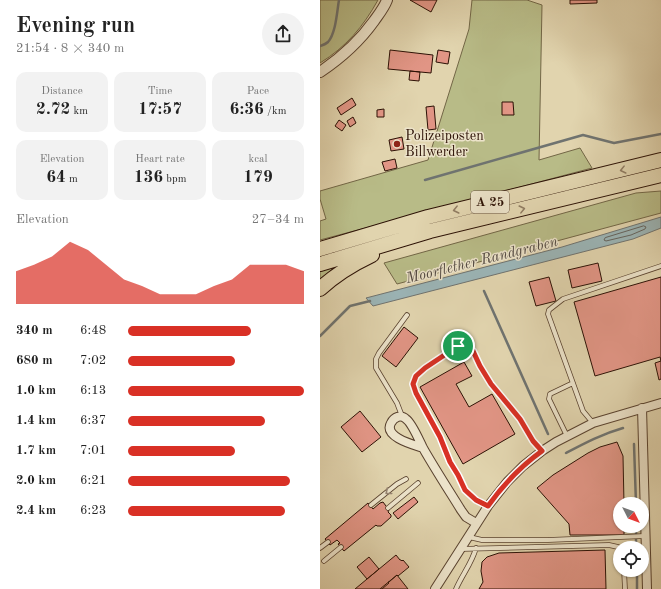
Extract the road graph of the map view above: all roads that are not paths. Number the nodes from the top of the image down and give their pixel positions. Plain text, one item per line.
1 (387, 0) edge
2 (320, 72) edge
3 (661, 160) edge
4 (661, 175) edge
5 (430, 231) junction
6 (320, 249) edge
7 (320, 264) edge
8 (661, 266) edge
9 (320, 289) edge
10 (407, 315) dead end
11 (573, 383) junction
12 (661, 403) edge
13 (642, 408) junction
14 (402, 417) junction
15 (593, 423) junction
16 (567, 436) junction
17 (423, 448) junction
18 (542, 451) junction
19 (406, 480) dead end
20 (418, 483) dead end
21 (371, 505) dead end
22 (488, 506) junction
23 (388, 508) dead end
24 (476, 523) junction
25 (643, 536) junction
26 (468, 537) junction
27 (328, 542) dead end
28 (613, 546) edge
29 (341, 547) dead end
30 (320, 548) edge
31 (476, 548) junction
32 (460, 549) junction
33 (324, 561) dead end
34 (624, 577) edge
35 (435, 589) edge
36 (456, 589) edge
37 (625, 589) edge
38 (647, 589) edge

1 - 2 street
3 -> 6 highway, A 25
5 -> 4 highway, A 25
5 - 7 highway, A 25
5 - 9 highway
8 - 11 lane
10 - 14 lane
11 - 15 lane
11 - 16 lane
12 - 13 street
13 - 15 street
13 - 25 street
14 - 17 street
14 - 17 street
15 - 16 street
16 - 18 street
17 - 24 street
18 - 22 street
18 - 22 lane
19 -> 21 lane
20 - 23 lane
22 - 24 street
24 - 26 street
25 - 26 lane
25 - 38 street
26 - 32 street
27 - 30 lane
28 - 31 lane
29 - 33 lane
31 - 32 lane
31 - 36 lane
32 - 35 street
34 - 37 lane

